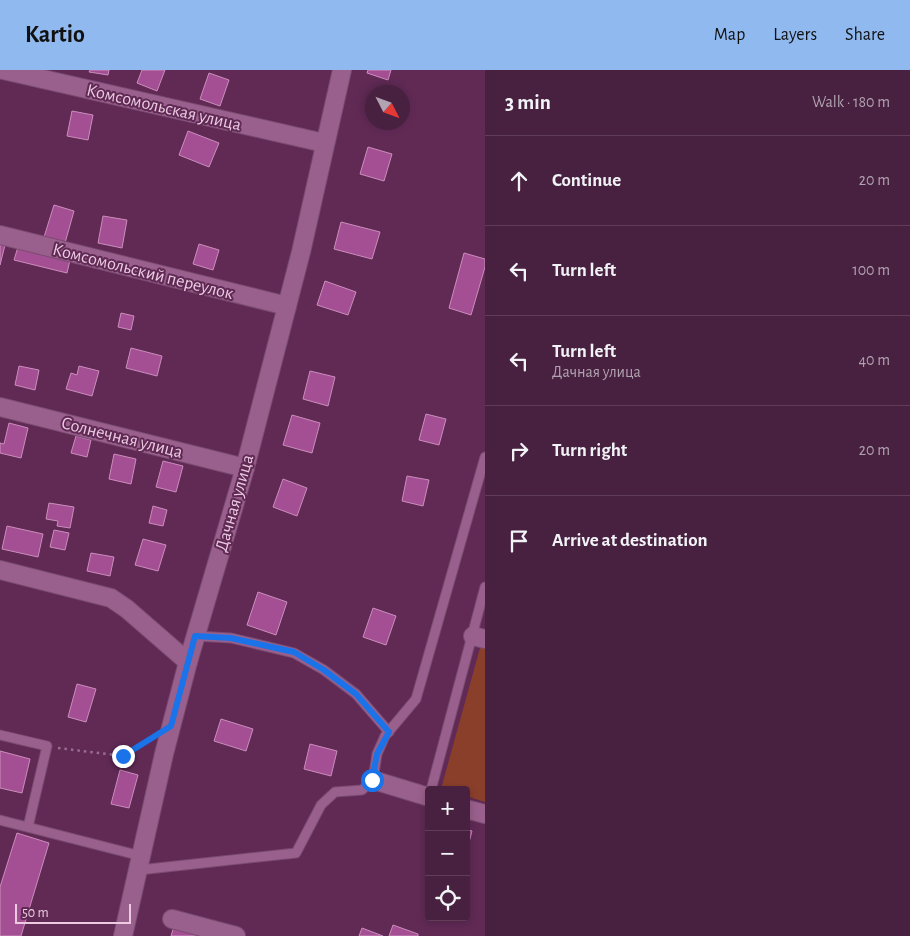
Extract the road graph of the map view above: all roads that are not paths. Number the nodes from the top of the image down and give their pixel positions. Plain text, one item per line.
1 (3, 70) edge
2 (342, 70) edge
3 (324, 143) junction
4 (0, 235) edge
5 (287, 306) junction
6 (0, 407) edge
7 (485, 457) edge
8 (245, 468) junction
9 (0, 570) edge
10 (485, 587) edge
11 (195, 636) junction
12 (479, 638) edge
13 (188, 662) junction
14 (389, 732) junction
15 (0, 734) edge
16 (372, 780) junction
17 (432, 786) edge
18 (425, 796) edge
19 (470, 809) edge
20 (485, 814) edge
21 (0, 820) edge
22 (28, 827) junction
23 (140, 863) junction
24 (172, 919) dead end
25 (123, 936) edge
26 (236, 936) edge

1 - 3 street, Комсомольская улица
2 - 3 street, Дачная улица
3 - 5 street, Дачная улица
4 - 5 street, Комсомольский переулок
5 - 8 street, Дачная улица
6 - 8 street, Солнечная улица
7 - 14 lane
8 - 11 street, Дачная улица
9 - 13 street
10 - 12 lane
11 - 13 street, Дачная улица
11 - 14 lane
12 - 17 lane
13 - 23 street, Дачная улица
14 - 16 lane
15 - 22 lane
16 - 18 street
16 - 23 lane
19 - 20 street
21 - 22 lane
22 - 23 lane
23 - 25 street, Дачная улица
24 - 26 street

